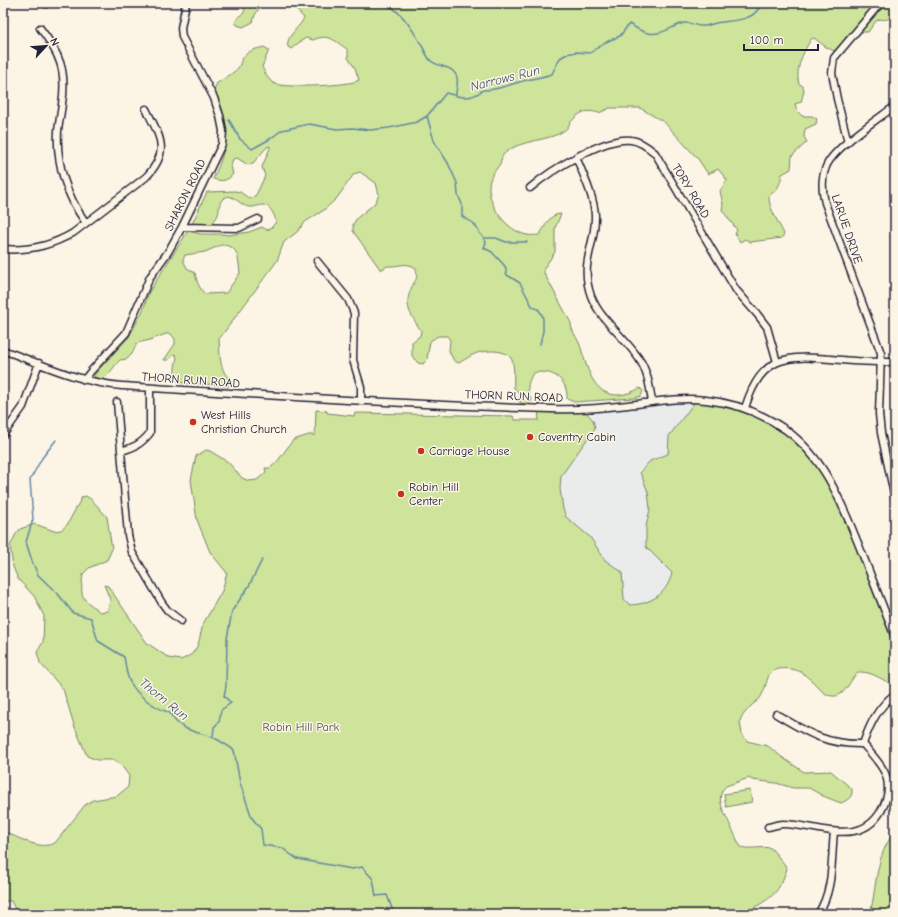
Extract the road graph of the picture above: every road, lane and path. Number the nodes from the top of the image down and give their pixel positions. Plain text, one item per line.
1 (186, 3) edge
2 (883, 3) edge
3 (40, 28) dead end
4 (895, 106) edge
5 (146, 109) dead end
6 (848, 142) junction
7 (576, 158) junction
8 (530, 188) dead end
9 (258, 219) dead end
10 (86, 223) junction
11 (182, 227) junction
12 (3, 249) edge
13 (317, 262) dead end
14 (3, 350) edge
15 (777, 362) junction
16 (880, 362) junction
17 (895, 362) edge
18 (39, 364) junction
19 (84, 380) junction
20 (150, 388) junction
21 (361, 401) junction
22 (117, 402) dead end
23 (652, 402) junction
24 (745, 408) junction
25 (3, 435) edge
26 (122, 451) junction
27 (895, 499) edge
28 (181, 621) dead end
29 (895, 637) edge
30 (895, 694) edge
31 (776, 714) dead end
32 (862, 744) junction
33 (768, 827) dead end
34 (834, 832) junction
35 (818, 914) edge

1 - 11 street, SHARON ROAD
2 - 6 street
3 - 10 street
4 - 6 street, LARUE DRIVE
5 - 10 street
6 - 16 street, LARUE DRIVE
7 - 8 street, TORY ROAD
7 - 15 street, TORY ROAD
7 - 23 street
9 - 11 street
10 - 12 street
11 - 19 street, SHARON ROAD
13 - 21 street
14 - 18 street, THORN RUN ROAD
15 - 16 street
15 - 24 street
16 - 17 street
16 - 27 street, LARUE DRIVE
18 - 19 street, THORN RUN ROAD
18 - 25 street
19 - 20 street, THORN RUN ROAD
20 - 21 street, THORN RUN ROAD
20 - 26 street
21 - 23 street, THORN RUN ROAD
22 - 26 street
23 - 24 street, THORN RUN ROAD
24 - 29 street, THORN RUN ROAD
26 - 28 street
30 - 32 street
31 - 32 street
32 - 34 street
33 - 34 street
34 - 35 street

